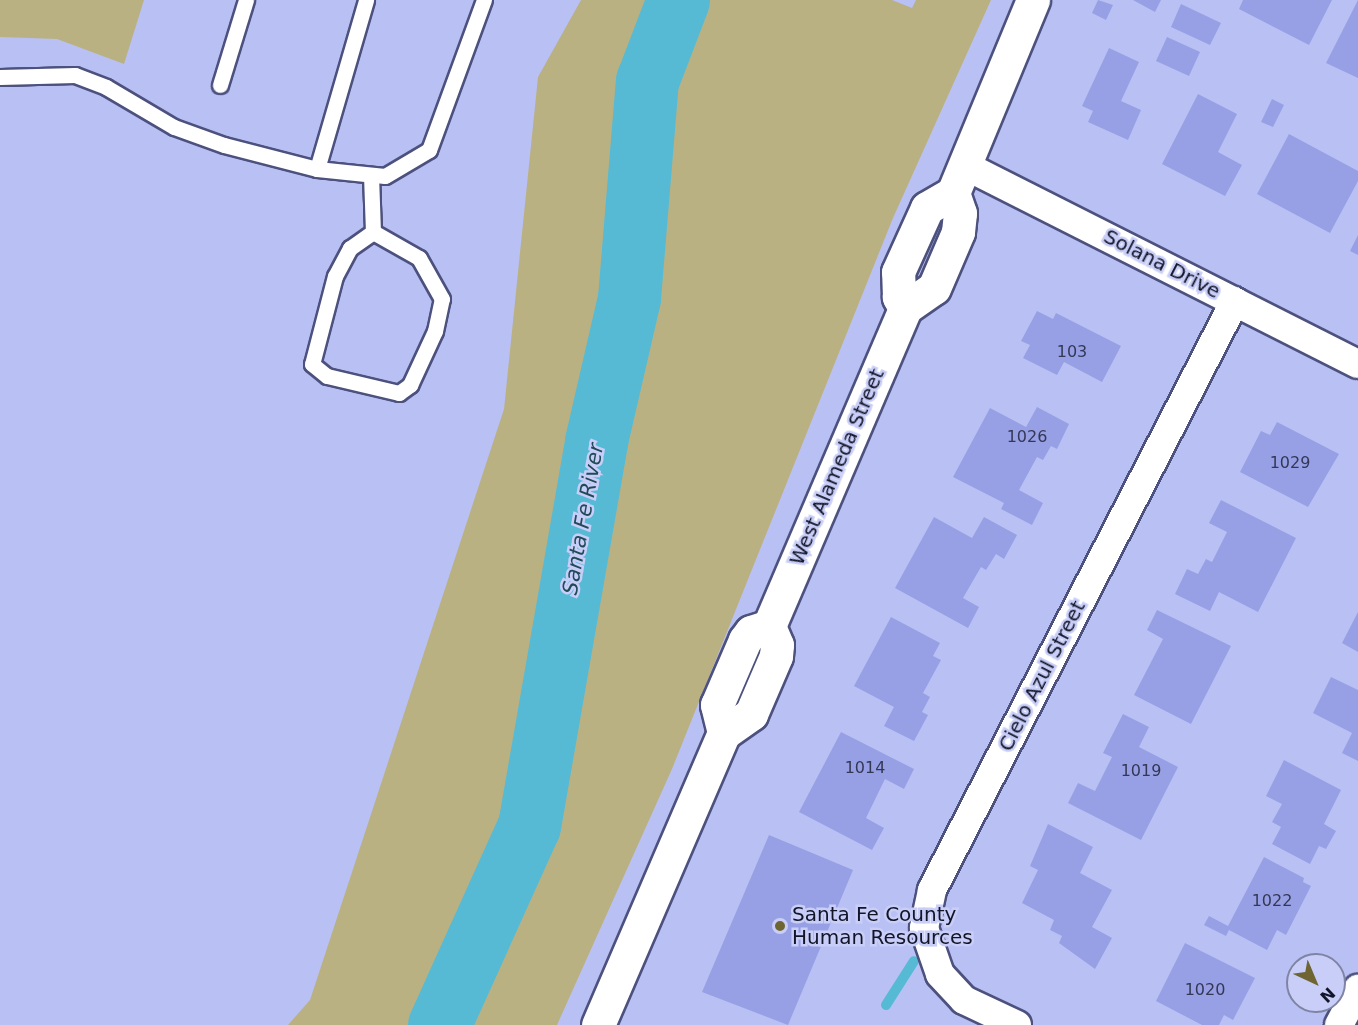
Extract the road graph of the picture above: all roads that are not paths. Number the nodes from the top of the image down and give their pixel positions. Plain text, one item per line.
1 (246, 0) edge
2 (366, 0) edge
3 (484, 0) edge
4 (1034, 0) edge
5 (0, 77) edge
6 (220, 85) dead end
7 (317, 169) junction
8 (371, 175) junction
9 (958, 179) junction
10 (373, 232) junction
11 (1236, 301) junction
12 (1358, 364) edge
13 (1358, 988) edge
14 (605, 1023) edge
15 (1017, 1025) edge
16 (1339, 1025) edge

1 - 6 lane
2 - 7 lane
3 - 8 lane
4 - 9 street
5 - 7 lane
7 - 8 lane
8 - 10 lane
9 - 11 street, Solana Drive
9 - 14 street, West Alameda Street
10 - 10 lane
11 - 12 street, Solana Drive
11 - 15 street, Cielo Azul Street
13 - 16 street

